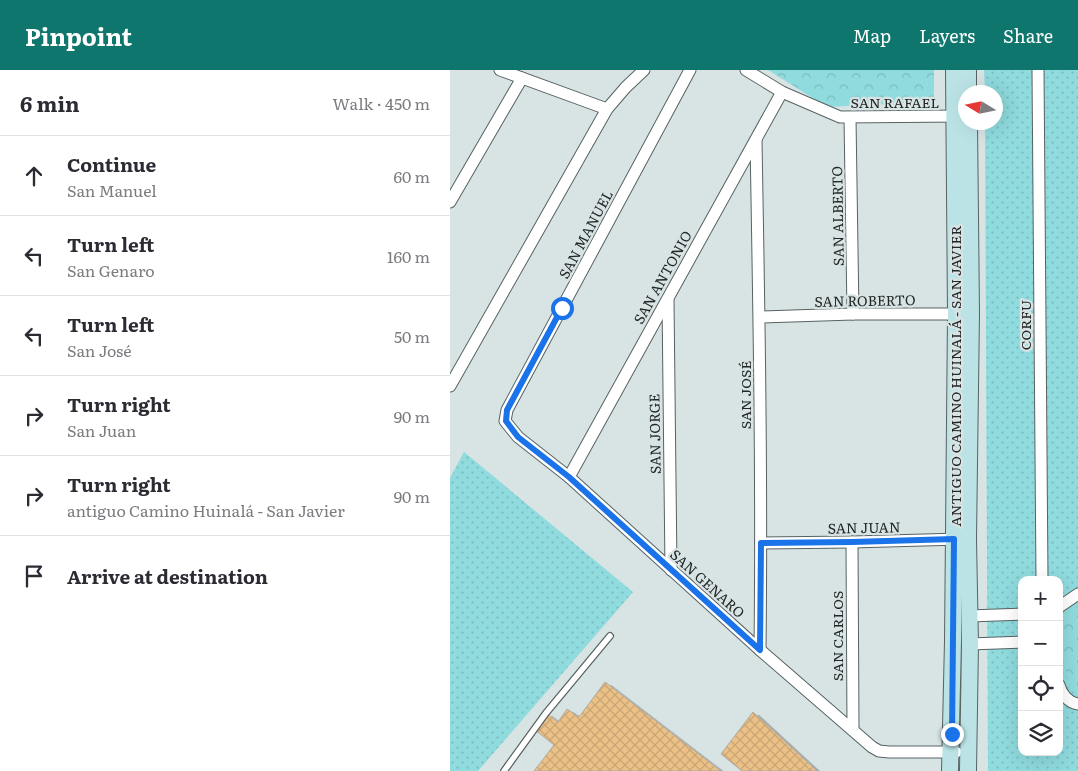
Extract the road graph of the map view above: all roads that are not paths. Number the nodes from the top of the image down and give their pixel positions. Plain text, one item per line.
1 (500, 70) edge
2 (644, 70) edge
3 (690, 70) edge
4 (746, 70) edge
5 (954, 70) edge
6 (968, 70) edge
7 (1038, 70) edge
8 (522, 78) junction
9 (968, 85) edge
10 (958, 91) edge
11 (782, 92) junction
12 (607, 109) junction
13 (850, 118) junction
14 (958, 118) edge
15 (963, 130) edge
16 (756, 140) junction
17 (450, 202) edge
18 (668, 298) junction
19 (853, 314) junction
20 (963, 314) junction
21 (760, 317) junction
22 (450, 386) edge
23 (518, 437) joint
24 (569, 477) junction
25 (961, 539) junction
26 (852, 542) junction
27 (761, 543) junction
28 (670, 570) junction
29 (1042, 576) edge
30 (1078, 594) edge
31 (1063, 604) edge
32 (1018, 614) edge
33 (969, 616) junction
34 (610, 636) dead end
35 (1018, 642) edge
36 (970, 644) junction
37 (760, 650) junction
38 (1063, 694) edge
39 (1075, 704) edge
40 (853, 730) junction
41 (951, 752) junction
42 (968, 752) junction
43 (504, 771) edge
44 (950, 771) edge
45 (968, 771) edge

1 - 8 street
2 - 12 street
3 - 23 street, SAN MANUEL
4 - 11 street, SAN RAFAEL
5 - 10 main road
6 - 9 main road
7 - 29 street, CORFU
8 - 12 street
8 - 17 street
11 - 13 street, SAN RAFAEL
11 - 16 street, SAN ANTONIO
12 - 22 street
13 - 14 street, SAN RAFAEL
13 - 19 street, SAN ALBERTO
15 - 20 main road
16 - 18 street, SAN ANTONIO
16 - 21 street, SAN JOSÉ
18 - 24 street, SAN ANTONIO
18 - 28 street, SAN JORGE
19 - 20 street, SAN ROBERTO
19 - 21 street, SAN ROBERTO
20 - 25 main road
21 - 27 street, SAN JOSÉ
23 - 24 street, SAN GENARO
24 - 28 street, SAN GENARO
25 - 26 street, SAN JUAN
25 - 33 main road
25 - 41 main road, ANTIGUO CAMINO HUINALÁ - SAN JAVIER
26 - 27 street, SAN JUAN
26 - 40 street, SAN CARLOS
27 - 37 street, SAN JOSÉ
28 - 37 street, SAN GENARO
30 - 31 street
32 - 33 street
33 - 36 main road
34 - 43 lane
35 - 36 street
36 - 42 main road
37 - 40 street, SAN GENARO
38 - 39 street
40 - 41 street, SAN GENARO
41 - 42 street, SAN GENARO
41 - 44 main road, ANTIGUO CAMINO HUINALÁ - SAN JAVIER
42 - 45 main road

